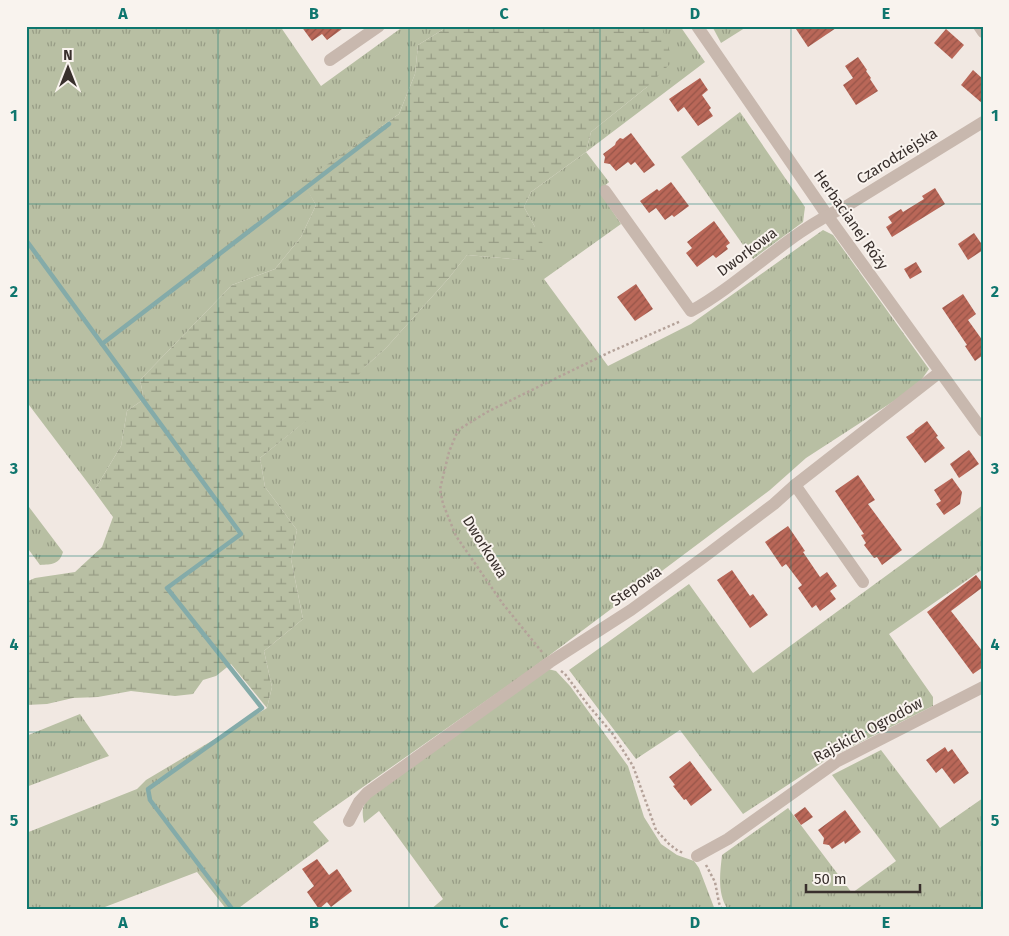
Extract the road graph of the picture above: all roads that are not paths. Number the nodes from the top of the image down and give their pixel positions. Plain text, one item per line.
1 (379, 26) edge
2 (697, 26) edge
3 (979, 26) edge
4 (983, 32) edge
5 (330, 60) dead end
6 (983, 122) edge
7 (605, 191) dead end
8 (827, 215) junction
9 (940, 372) junction
10 (983, 430) edge
11 (795, 485) junction
12 (863, 582) dead end
13 (983, 687) edge
14 (349, 821) dead end
15 (697, 856) road end

1 - 5 street
2 - 8 street, Herbacianej Róży
3 - 4 street
6 - 8 street, Czarodziejska
7 - 8 street, Dworkowa
8 - 9 street, Herbacianej Róży
9 - 10 street, Herbacianej Róży
9 - 11 street, Stepowa
11 - 12 street
11 - 14 street, Stepowa
13 - 15 street, Rajskich Ogrodów

